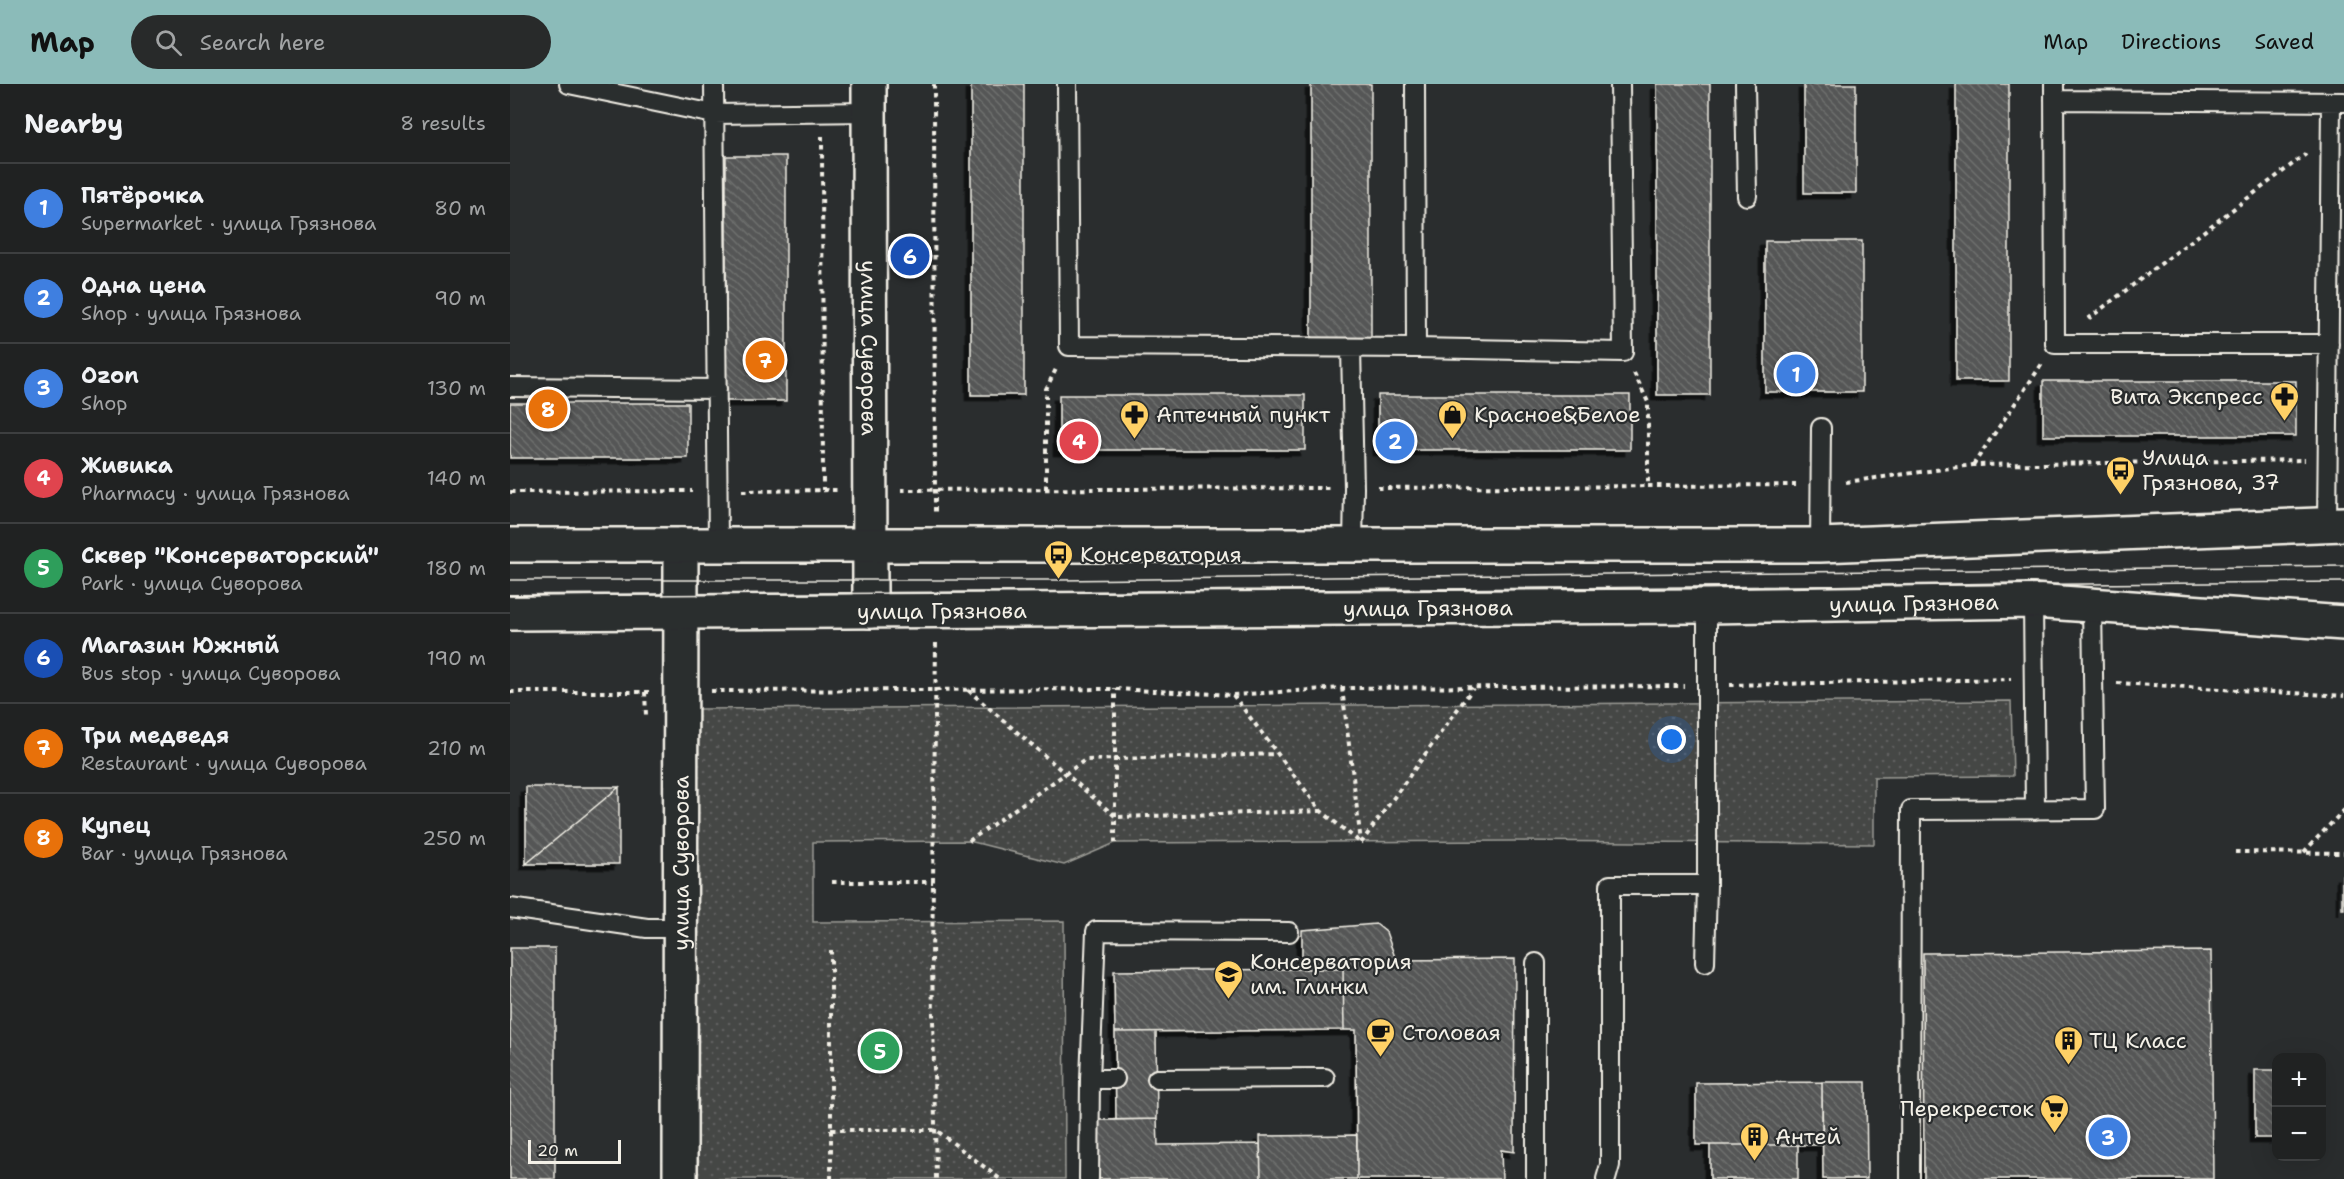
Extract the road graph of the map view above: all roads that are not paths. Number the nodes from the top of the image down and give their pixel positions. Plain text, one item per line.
1 (569, 84) edge
2 (714, 84) edge
3 (1067, 84) edge
4 (1415, 84) edge
5 (1620, 84) edge
6 (1745, 84) edge
7 (2054, 92) edge
8 (869, 98) edge
9 (2338, 102) edge
10 (714, 114) junction
11 (1747, 196) dead end
12 (2337, 256) edge
13 (2330, 344) junction
14 (1351, 348) junction
15 (1416, 348) junction
16 (510, 387) edge
17 (717, 389) junction
18 (1821, 428) dead end
19 (2336, 524) edge
20 (510, 545) edge
21 (681, 545) junction
22 (718, 545) junction
23 (870, 545) junction
24 (1353, 545) junction
25 (1820, 545) junction
26 (2033, 602) junction
27 (2092, 604) junction
28 (1707, 606) junction
29 (870, 611) junction
30 (682, 612) junction
31 (510, 613) edge
32 (2344, 623) edge
33 (2035, 810) junction
34 (1707, 885) junction
35 (510, 908) edge
36 (681, 928) junction
37 (1289, 932) dead end
38 (1536, 963) dead end
39 (1705, 963) dead end
40 (1325, 1078) dead end
41 (1157, 1079) dead end
42 (1090, 1080) junction
43 (1115, 1080) dead end
44 (680, 1179) edge
45 (1089, 1179) edge
46 (1536, 1179) edge
47 (1606, 1179) edge
48 (1910, 1179) edge

1 - 10 lane
2 - 10 lane
3 - 14 lane
4 - 15 lane
5 - 15 lane
6 - 11 lane
7 - 9 lane
7 - 13 lane
8 - 10 lane
8 - 23 main road, улица Суворова
9 - 12 lane
10 - 17 lane
12 - 13 lane
13 - 19 lane
14 - 15 lane
14 - 24 lane
16 - 17 lane
17 - 22 lane
18 - 25 lane
19 - 25 main road
20 - 21 main road
21 - 22 main road
21 - 30 main road, улица Суворова
22 - 23 main road
23 - 24 main road
23 - 29 main road, улица Суворова
24 - 25 main road
26 - 27 main road, улица Грязнова
26 - 28 main road, улица Грязнова
26 - 33 lane
27 - 32 main road, улица Грязнова
27 - 33 lane
28 - 29 main road, улица Грязнова
28 - 34 lane
29 - 30 main road, улица Грязнова
30 - 31 main road, улица Грязнова
30 - 36 main road, улица Суворова
33 - 48 lane
34 - 39 lane
34 - 47 lane
35 - 36 lane
36 - 44 main road, улица Суворова
37 - 42 lane
38 - 46 lane
40 - 41 lane
42 - 43 lane
42 - 45 lane

